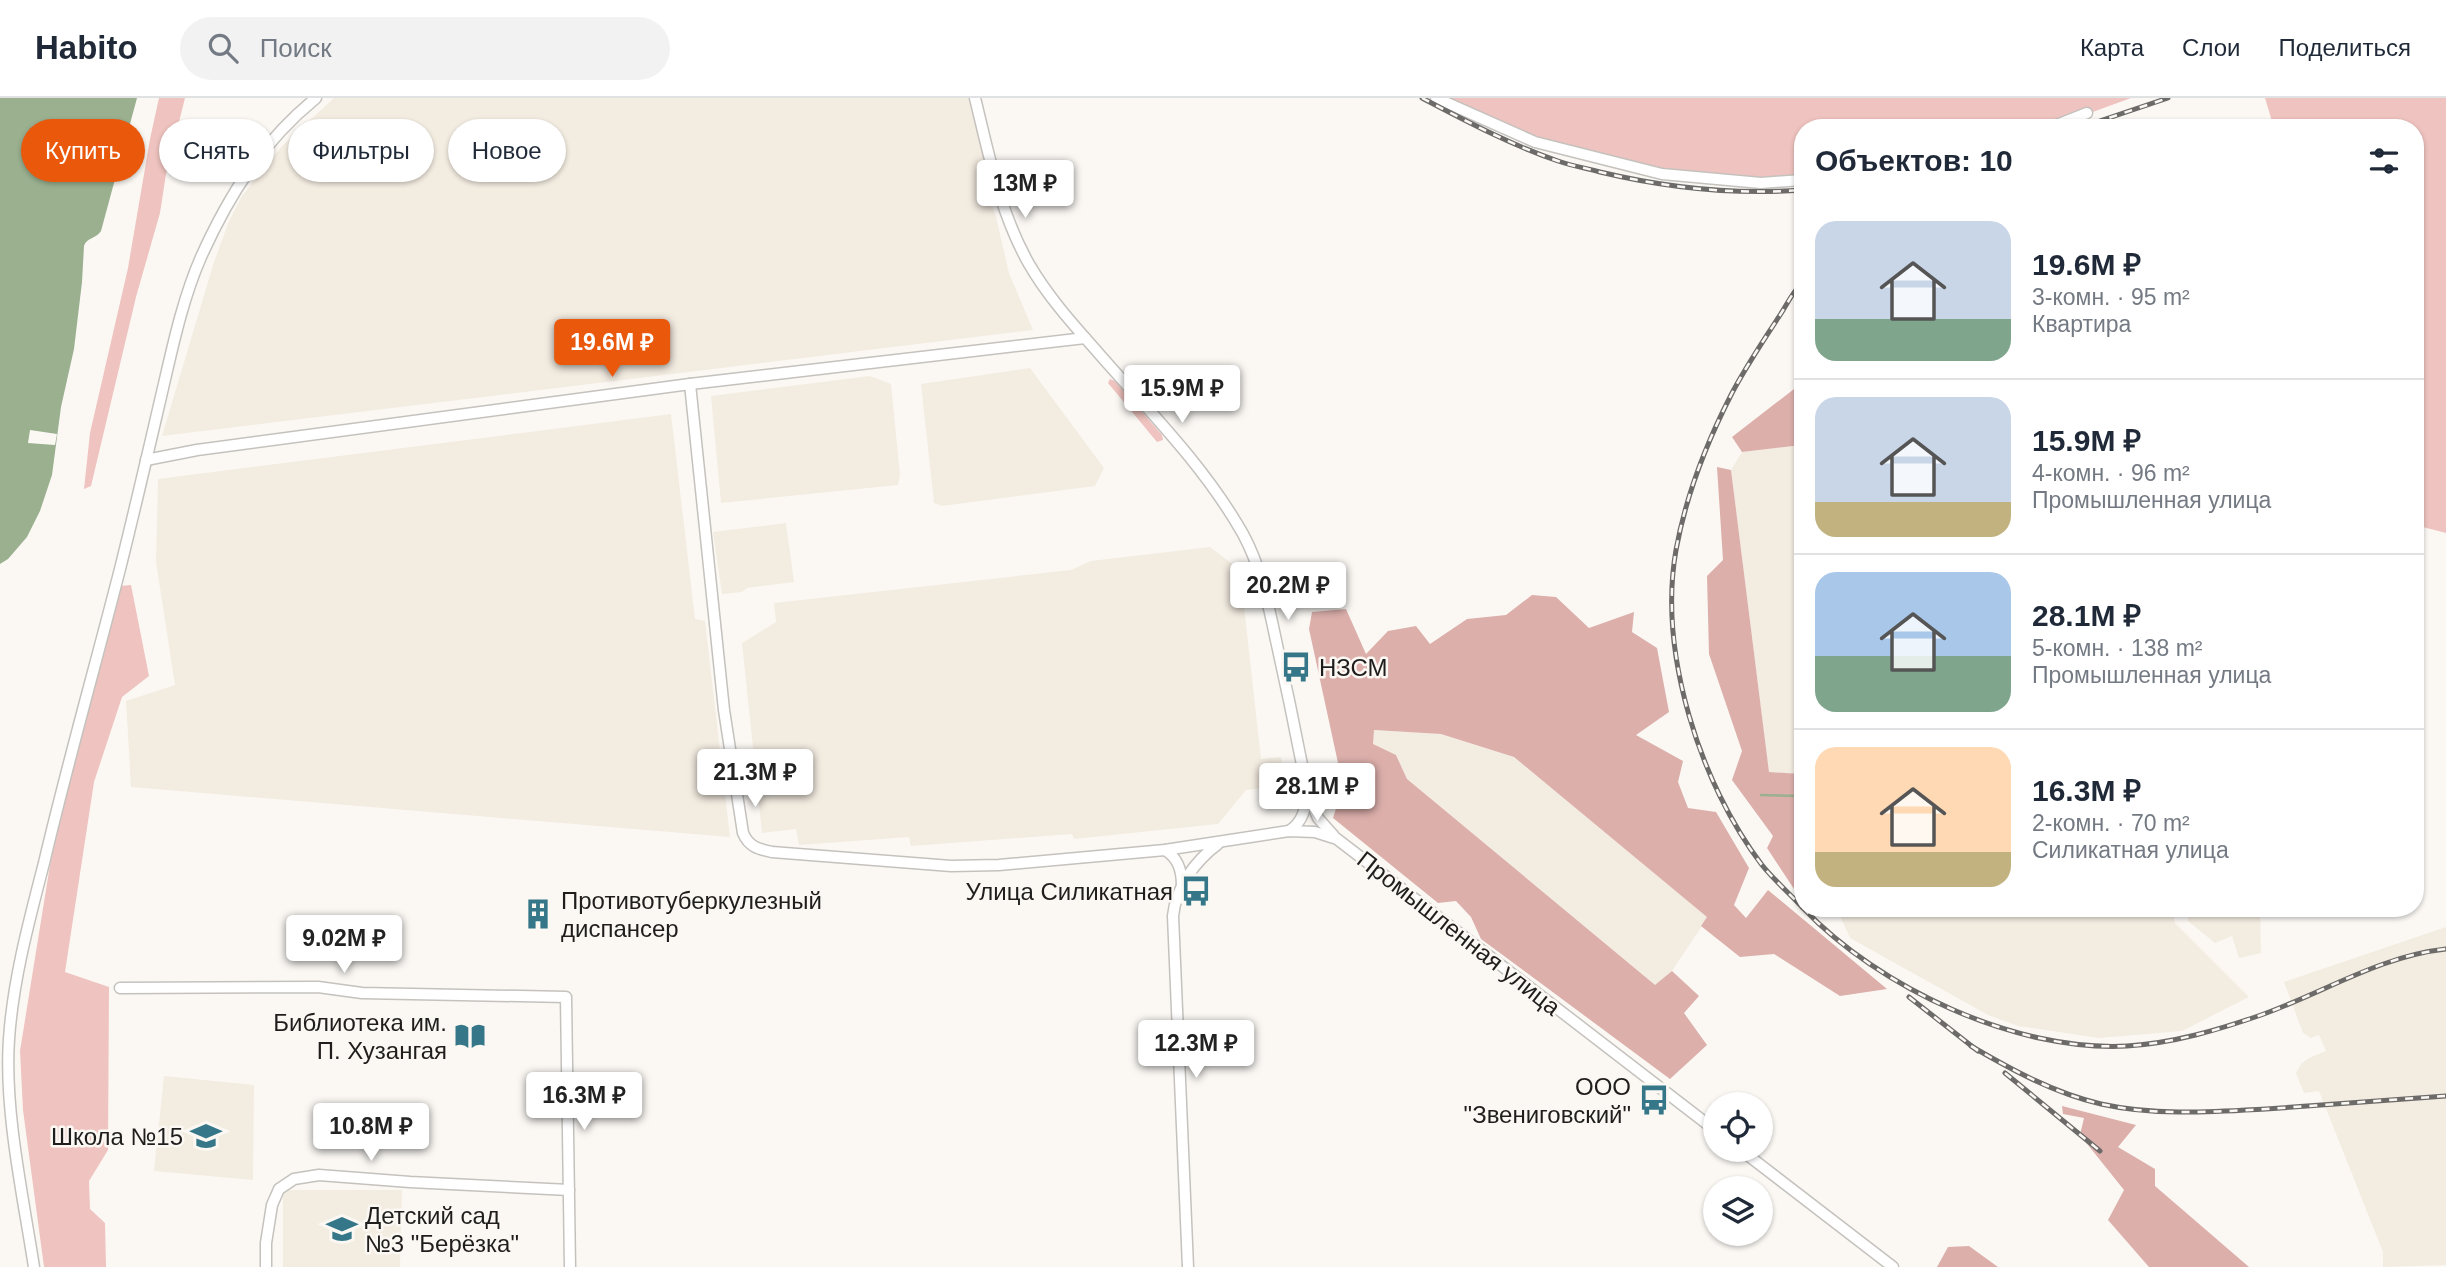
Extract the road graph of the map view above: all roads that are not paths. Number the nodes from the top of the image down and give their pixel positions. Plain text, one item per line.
1 (316, 98) edge
2 (975, 98) edge
3 (1436, 98) edge
4 (2087, 113) dead end
5 (2072, 119) edge
6 (1794, 181) edge
7 (1085, 338) junction
8 (690, 384) junction
9 (146, 460) junction
10 (1307, 791) junction
11 (1289, 831) junction
12 (1337, 839) junction
13 (1220, 843) junction
14 (1165, 850) junction
15 (1182, 886) junction
16 (120, 988) dead end
17 (1703, 1121) edge
18 (1757, 1162) edge
19 (569, 1190) junction
20 (34, 1267) edge
21 (266, 1267) edge
22 (570, 1267) edge
23 (1188, 1267) edge
24 (1893, 1267) edge

1 - 9 street
2 - 7 street
3 - 6 street
4 - 5 street
7 - 8 street
7 - 10 street
8 - 9 street
8 - 14 street, Промышленная улица
9 - 20 street
10 - 11 street
10 - 12 street
11 - 12 street, Промышленная улица
11 - 13 street, Промышленная улица
12 - 17 street, Промышленная улица
13 - 14 street, Промышленная улица
13 - 15 street
14 - 15 street
15 - 23 street
16 - 19 street
18 - 24 street
19 - 21 street
19 - 22 street

